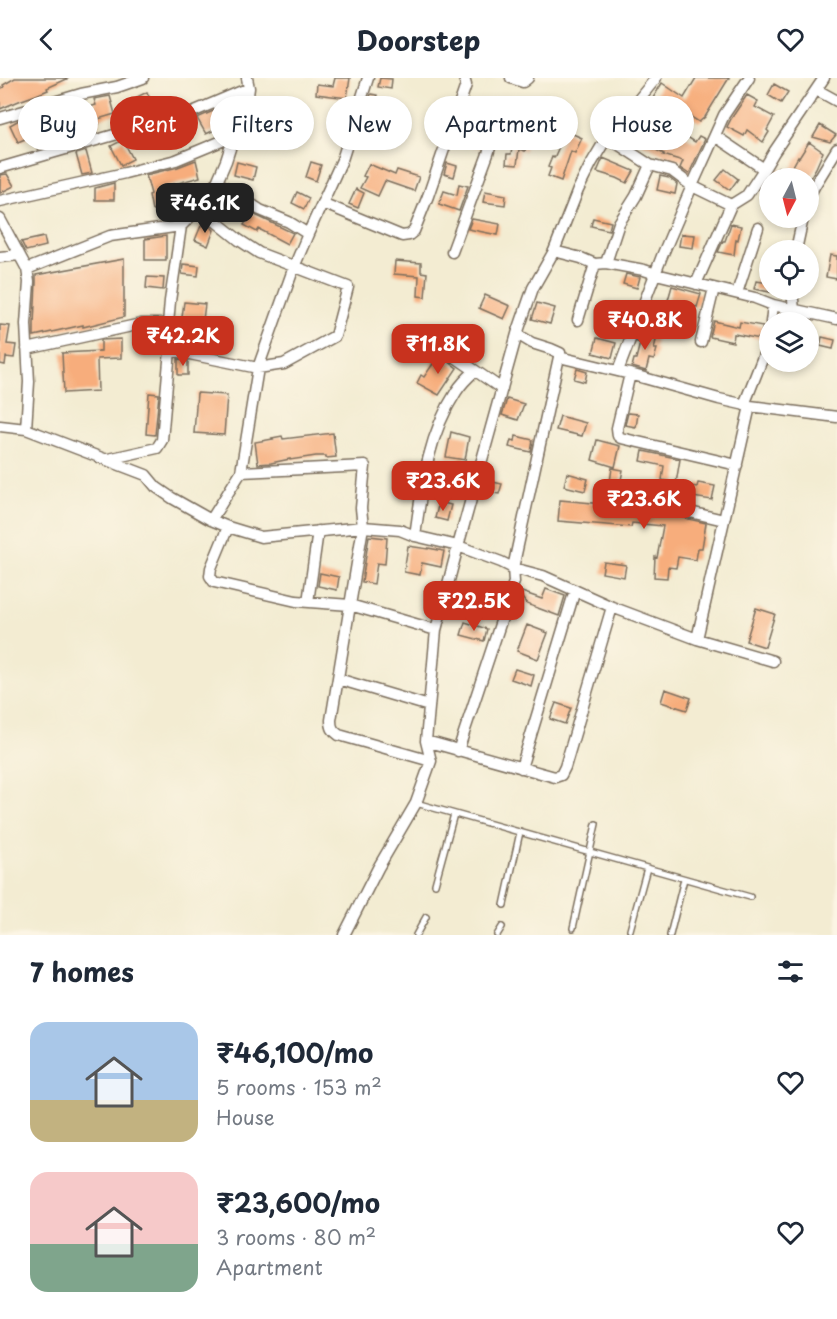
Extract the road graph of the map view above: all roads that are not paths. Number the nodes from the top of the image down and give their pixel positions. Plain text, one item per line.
1 (143, 78) edge
2 (368, 78) edge
3 (464, 78) edge
4 (511, 78) edge
5 (528, 78) edge
6 (656, 78) edge
7 (749, 78) edge
8 (824, 78) edge
9 (248, 83) edge
10 (817, 90) junction
11 (462, 96) edge
12 (642, 96) edge
13 (837, 101) edge
14 (0, 118) edge
15 (715, 136) junction
16 (210, 145) edge
17 (837, 149) edge
18 (229, 150) edge
19 (444, 150) edge
20 (489, 150) edge
21 (600, 150) edge
22 (627, 150) edge
23 (650, 165) junction
24 (0, 168) edge
25 (763, 168) edge
26 (765, 168) edge
27 (759, 177) edge
28 (819, 178) edge
29 (217, 182) junction
30 (692, 186) junction
31 (0, 201) edge
32 (322, 203) junction
33 (730, 205) junction
34 (199, 208) junction
35 (0, 219) edge
36 (181, 226) junction
37 (758, 228) dead end
38 (308, 234) junction
39 (554, 251) junction
40 (452, 252) dead end
41 (19, 255) junction
42 (0, 257) edge
43 (601, 263) junction
44 (294, 267) junction
45 (27, 268) junction
46 (656, 274) junction
47 (696, 284) junction
48 (714, 288) junction
49 (737, 293) junction
50 (793, 300) edge
51 (773, 305) junction
52 (794, 310) junction
53 (772, 312) edge
54 (837, 319) edge
55 (578, 320) dead end
56 (168, 324) junction
57 (516, 334) junction
58 (701, 342) dead end
59 (27, 349) junction
60 (170, 350) junction
61 (445, 350) dead end
62 (559, 357) junction
63 (258, 368) junction
64 (759, 369) edge
65 (475, 371) junction
66 (618, 371) junction
67 (630, 374) junction
68 (502, 389) junction
69 (747, 405) junction
70 (837, 417) edge
71 (0, 426) edge
72 (26, 429) junction
73 (107, 459) junction
74 (737, 465) junction
75 (241, 472) junction
76 (626, 497) dead end
77 (211, 520) junction
78 (724, 520) junction
79 (228, 527) junction
80 (363, 527) junction
81 (318, 531) junction
82 (415, 536) junction
83 (458, 546) junction
84 (513, 568) junction
85 (575, 590) junction
86 (308, 602) junction
87 (350, 605) junction
88 (612, 607) junction
89 (436, 630) junction
90 (697, 639) junction
91 (773, 661) dead end
92 (338, 679) junction
93 (429, 706) junction
94 (426, 741) junction
95 (458, 751) junction
96 (431, 761) junction
97 (521, 768) junction
98 (416, 803) junction
99 (454, 814) junction
100 (596, 824) dead end
101 (520, 832) junction
102 (589, 852) junction
103 (647, 868) junction
104 (684, 879) junction
105 (435, 884) dead end
106 (750, 897) dead end
107 (504, 904) dead end
108 (426, 917) dead end
109 (502, 927) dead end
110 (573, 928) dead end
111 (630, 930) dead end
112 (344, 935) edge
113 (416, 935) edge
114 (497, 935) edge
115 (670, 935) edge

1 - 14 street
2 - 32 street
3 - 11 street
4 - 5 street
6 - 12 street
7 - 15 street
8 - 10 street
9 - 24 street
10 - 13 street
10 - 26 street
15 - 25 street
15 - 30 street
16 - 31 street
17 - 28 street
18 - 29 street
19 - 32 street
20 - 40 street
21 - 39 street
22 - 23 street
23 - 30 street
23 - 43 street
27 - 33 street
29 - 34 street
29 - 38 street
30 - 33 street
30 - 46 street
32 - 38 street
33 - 47 street
34 - 36 street
34 - 44 street
35 - 41 street
36 - 45 street
36 - 56 street
37 - 49 street
38 - 44 street
39 - 43 street
39 - 57 street
41 - 42 street
41 - 45 street
43 - 46 street
43 - 55 street
44 - 63 street
44 - 63 street
45 - 59 street
46 - 47 street
46 - 66 street
47 - 48 street
48 - 49 street
48 - 58 street
49 - 51 street
50 - 52 street
51 - 52 street
51 - 53 street
52 - 54 street
56 - 59 street
56 - 60 street
57 - 62 street
57 - 68 street
59 - 72 street
60 - 63 street
60 - 73 street
61 - 65 street
62 - 66 street
62 - 84 street
63 - 75 street
64 - 69 street
65 - 68 street
65 - 82 street
66 - 67 street
67 - 69 street
67 - 74 street
68 - 83 street
69 - 70 street
69 - 74 street
71 - 72 street
72 - 73 street
73 - 77 street
74 - 78 street
75 - 77 street
75 - 80 street
76 - 78 street
77 - 79 street
78 - 90 street
79 - 81 street
79 - 86 street
80 - 81 street
80 - 82 street
80 - 87 street
81 - 86 street
82 - 83 street
83 - 84 street
83 - 89 street
84 - 85 street
84 - 95 street
85 - 88 street
85 - 97 street
86 - 87 street
87 - 89 street
87 - 92 street
88 - 90 street
88 - 97 street
89 - 93 street
90 - 91 street
92 - 93 street
92 - 96 street
93 - 94 street
94 - 95 street
94 - 96 street
95 - 97 street
96 - 98 street
98 - 99 lane
98 - 112 street
99 - 101 lane
99 - 105 lane
100 - 102 lane
101 - 102 lane
101 - 107 lane
102 - 103 lane
102 - 110 lane
103 - 104 lane
103 - 111 lane
104 - 106 lane
104 - 115 lane
108 - 113 lane
109 - 114 lane

